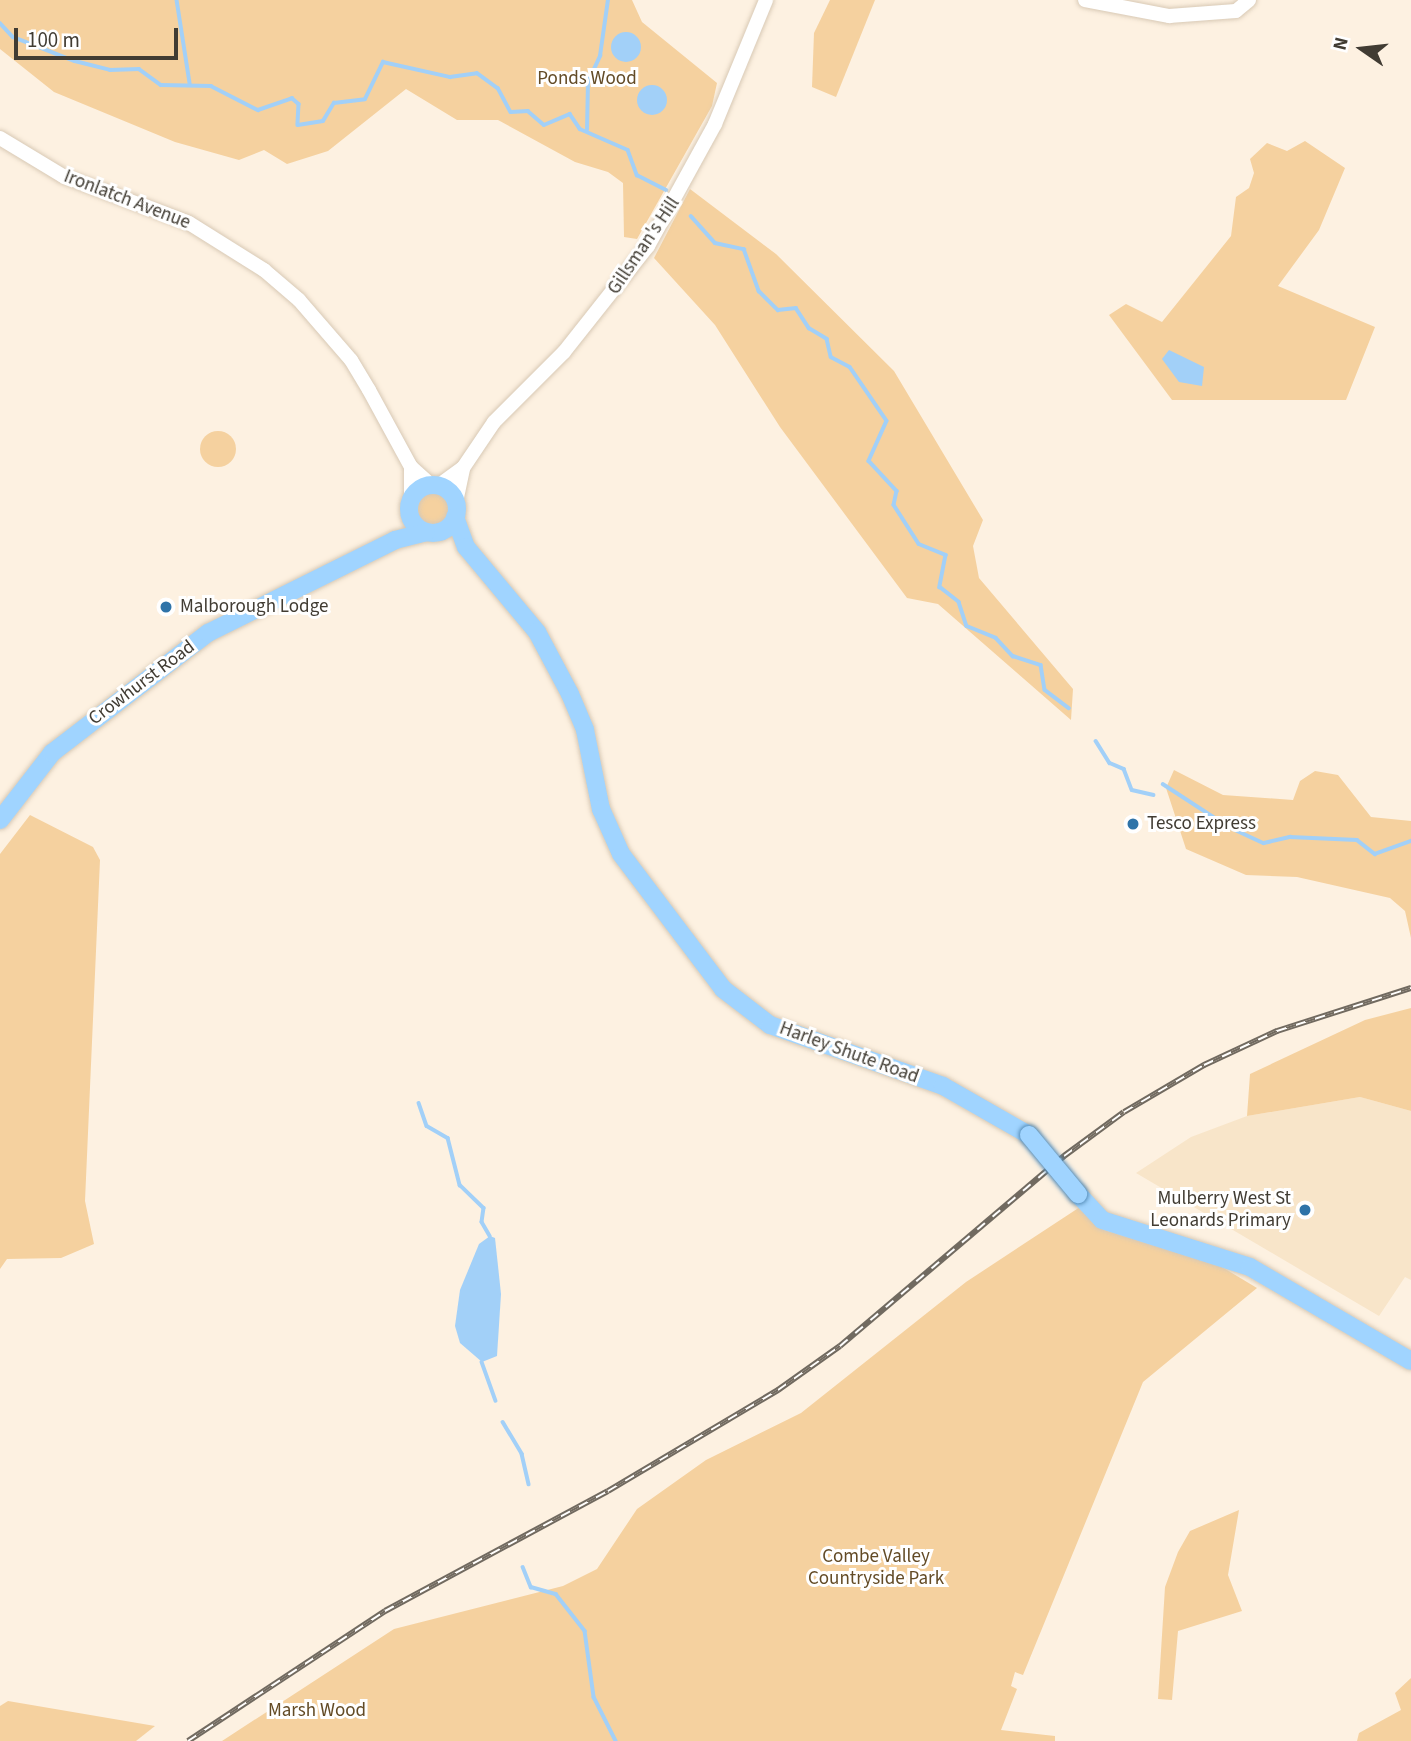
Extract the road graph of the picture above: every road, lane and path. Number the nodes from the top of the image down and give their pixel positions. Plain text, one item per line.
1 (766, 0) edge
2 (1085, 0) edge
3 (1249, 0) edge
4 (0, 138) edge
5 (411, 467) junction
6 (463, 468) junction
7 (435, 486) junction
8 (410, 506) junction
9 (455, 510) junction
10 (432, 532) junction
11 (395, 540) junction
12 (466, 547) junction
13 (0, 820) edge
14 (1411, 1361) edge

1 - 6 street, Gillsman's Hill
2 - 3 street
4 - 5 street, Ironlatch Avenue
5 - 7 street
5 - 8 street, Ironlatch Avenue
6 - 7 street, Gillsman's Hill
6 - 9 street
7 - 8 main road
7 - 9 main road
8 - 10 main road
8 - 11 main road
9 - 10 main road
9 - 12 main road, Harley Shute Road
10 - 11 main road, Crowhurst Road
10 - 12 main road
11 - 13 main road, Crowhurst Road
12 - 14 main road, Harley Shute Road, bridge

